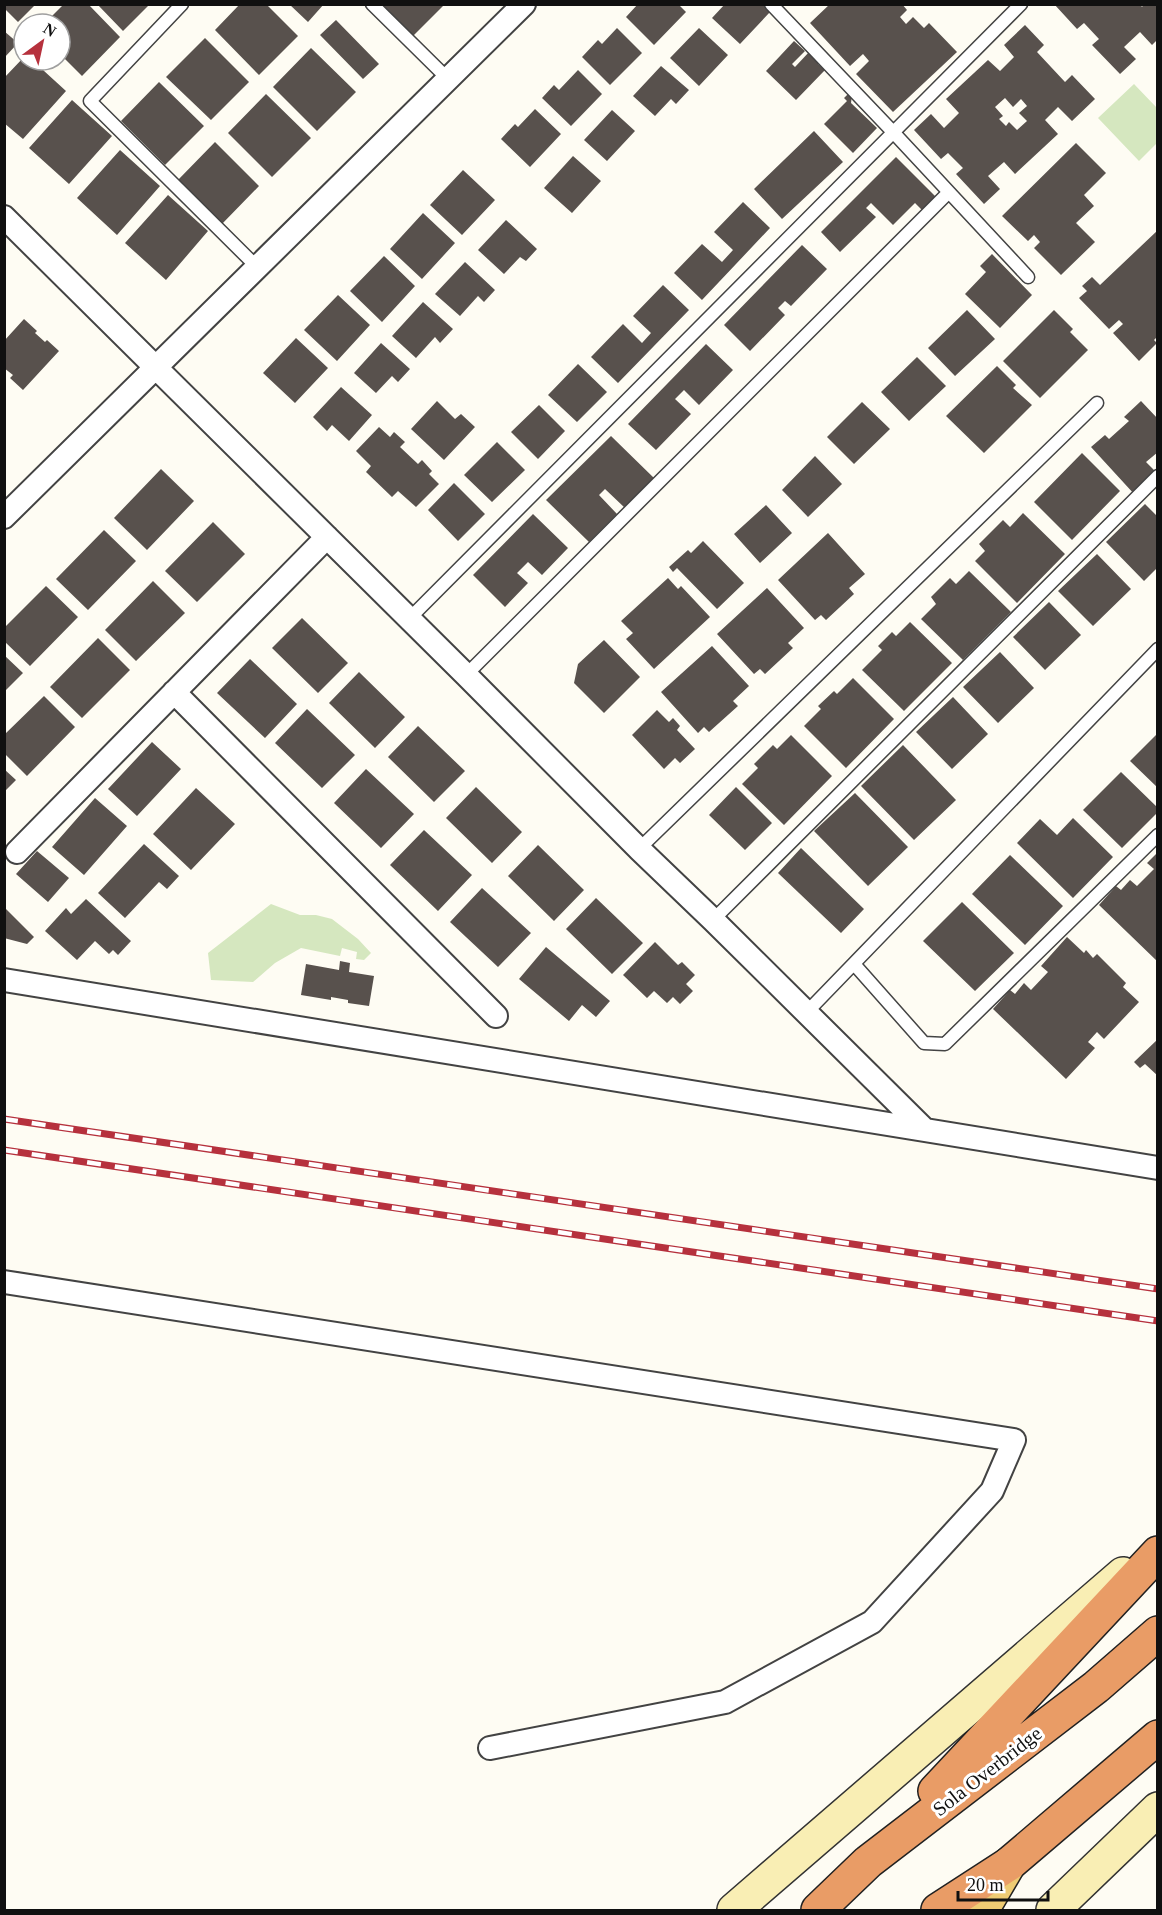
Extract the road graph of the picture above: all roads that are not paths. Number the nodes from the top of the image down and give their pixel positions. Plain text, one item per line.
1 (183, 4) edge
2 (372, 4) edge
3 (524, 4) edge
4 (771, 4) edge
5 (1021, 4) edge
6 (448, 79) junction
7 (893, 132) junction
8 (948, 193) junction
9 (4, 218) edge
10 (257, 267) junction
11 (1028, 277) dead end
12 (156, 367) junction
13 (1097, 403) dead end
14 (1158, 476) edge
15 (4, 517) edge
16 (327, 537) junction
17 (410, 619) junction
18 (1158, 649) edge
19 (466, 675) junction
20 (174, 692) junction
21 (1158, 835) edge
22 (639, 849) junction
23 (17, 852) dead end
24 (713, 920) junction
25 (854, 964) junction
26 (4, 980) edge
27 (806, 1013) junction
28 (496, 1016) dead end
29 (924, 1130) junction
30 (1158, 1168) edge
31 (4, 1282) edge
32 (1158, 1544) edge
33 (1158, 1553) edge
34 (1158, 1633) edge
35 (1158, 1737) edge
36 (490, 1748) dead end
37 (1158, 1809) edge
38 (868, 1862) junction
39 (1009, 1864) junction
40 (734, 1911) edge
41 (818, 1911) edge
42 (938, 1911) edge
43 (982, 1911) edge
44 (1053, 1911) edge

1 - 10 lane
2 - 6 lane
3 - 6 street
4 - 7 lane
5 - 7 lane
6 - 10 street
7 - 8 lane
7 - 17 lane
8 - 11 lane
8 - 19 lane
9 - 12 street
10 - 12 street
12 - 15 street
12 - 16 street
13 - 22 lane
14 - 24 lane
16 - 17 street
16 - 20 street
17 - 19 street
18 - 25 lane
19 - 22 street
20 - 23 street
20 - 28 street
21 - 25 lane
22 - 24 street
24 - 27 street
25 - 27 lane
26 - 29 street
27 - 29 street
29 - 30 street
31 - 36 street
32 - 40 main road
33 - 38 highway
34 - 38 highway, Sola Overbridge
35 - 39 highway
37 - 44 main road
38 - 41 highway, Sola Overbridge
39 - 42 highway
39 - 43 main road

